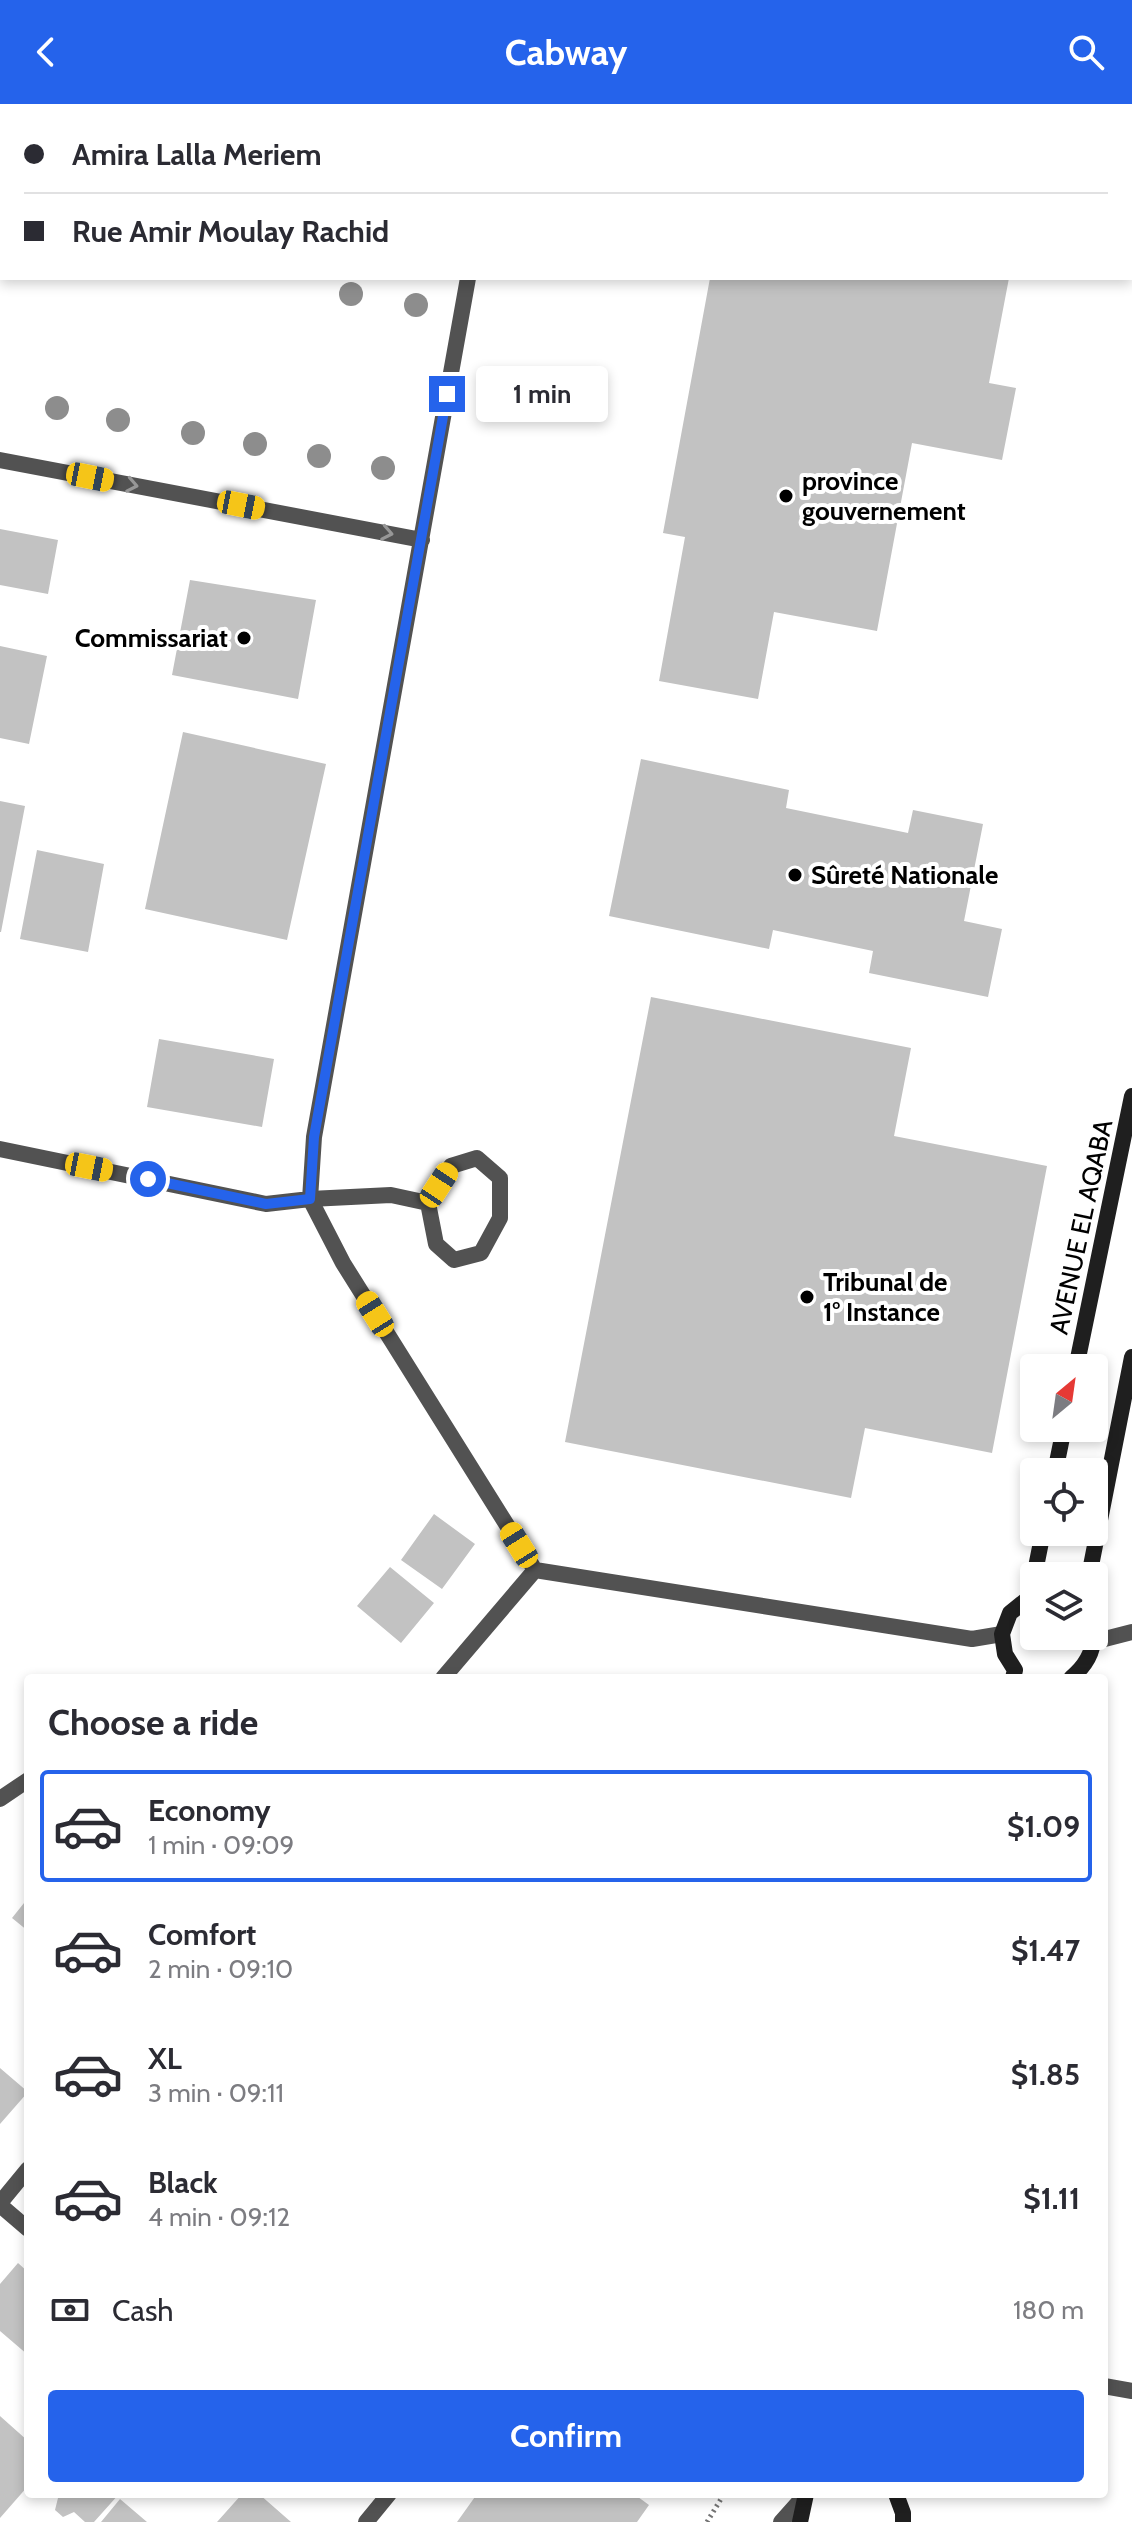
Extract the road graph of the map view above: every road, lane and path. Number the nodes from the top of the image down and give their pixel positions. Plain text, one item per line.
1 (468, 280) edge
2 (0, 460) edge
3 (422, 540) junction
4 (1132, 1096) edge
5 (0, 1149) edge
6 (310, 1199) junction
7 (428, 1203) junction
8 (1079, 1354) edge
9 (1132, 1357) edge
10 (1092, 1562) edge
11 (535, 1570) junction
12 (1020, 1606) edge
13 (1132, 1632) edge
14 (1002, 1634) junction
15 (1108, 1636) edge
16 (1090, 1650) edge
17 (446, 1674) edge
18 (1017, 1674) edge
19 (1076, 1674) edge
20 (24, 1783) edge
21 (0, 1799) edge
22 (24, 2174) edge
23 (0, 2204) edge
24 (24, 2225) edge
25 (1108, 2387) edge
26 (1132, 2391) edge
27 (386, 2498) edge
28 (722, 2498) edge
29 (802, 2498) edge
30 (805, 2498) edge
31 (897, 2498) edge
32 (906, 2498) edge
33 (903, 2518) edge
34 (366, 2522) edge
35 (707, 2522) edge
36 (781, 2522) edge
37 (800, 2522) edge

1 - 3 street
2 -> 3 street
3 - 6 street
4 - 8 main road, AVENUE EL AQABA
5 - 6 street
6 - 7 street
6 - 11 street
7 - 7 street
9 - 10 main road
11 - 14 street
11 - 17 street
12 - 14 main road
13 - 15 street
14 - 18 main road
16 - 19 main road
20 - 21 street
22 - 23 street
23 - 24 street
25 - 26 street
27 - 34 street
28 - 35 path
29 - 36 street
30 - 37 main road
31 - 33 main road
32 - 33 main road

